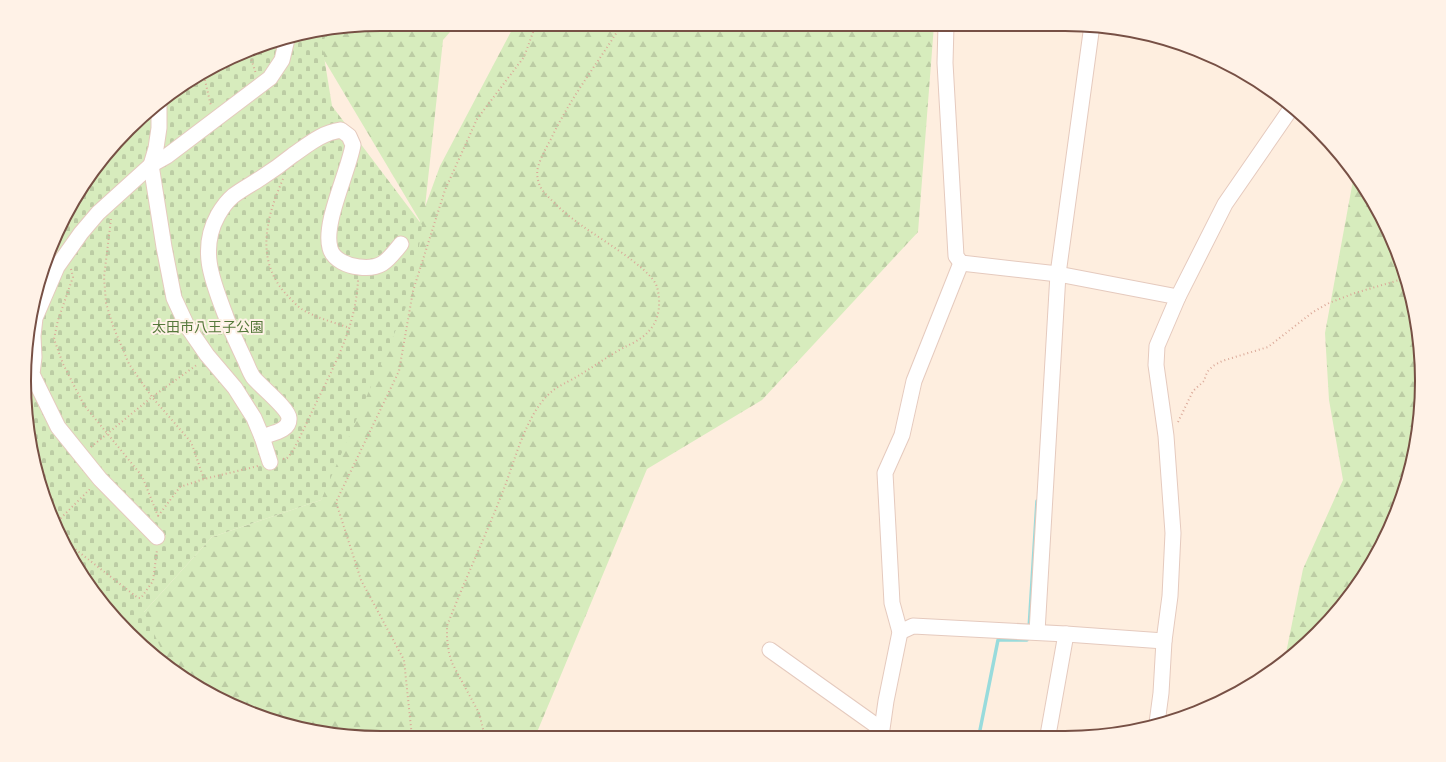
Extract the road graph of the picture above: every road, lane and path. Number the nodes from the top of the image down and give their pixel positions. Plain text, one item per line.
1 (533, 31) edge
2 (617, 31) edge
3 (946, 31) edge
4 (1091, 32) edge
5 (286, 44) edge
6 (251, 56) edge
7 (205, 79) edge
8 (258, 86) junction
9 (158, 111) edge
10 (1289, 112) edge
11 (213, 121) junction
12 (151, 165) junction
13 (281, 165) junction
14 (114, 200) junction
15 (401, 244) dead end
16 (66, 253) junction
17 (961, 263) junction
18 (1058, 274) junction
19 (1400, 280) edge
20 (358, 284) dead end
21 (1178, 297) junction
22 (39, 309) edge
23 (350, 328) junction
24 (33, 343) edge
25 (32, 367) edge
26 (195, 367) dead end
27 (31, 376) edge
28 (152, 397) junction
29 (108, 434) junction
30 (262, 436) junction
31 (1166, 436) junction
32 (90, 447) dead end
33 (270, 462) joint
34 (251, 467) dead end
35 (100, 479) junction
36 (204, 479) junction
37 (60, 519) edge
38 (157, 544) joint
39 (74, 548) edge
40 (900, 632) junction
41 (1037, 632) junction
42 (1066, 634) junction
43 (1164, 641) junction
44 (770, 650) dead end
45 (1158, 718) edge
46 (411, 731) edge
47 (484, 731) edge
48 (880, 731) edge
49 (881, 731) edge
50 (1049, 731) edge

1 - 46 path
2 - 47 path
3 - 17 street
4 - 18 street
5 - 8 street
6 - 8 path
7 - 11 path
8 - 11 street
9 - 12 street
10 - 21 street
11 - 12 street
12 - 14 street
12 - 30 street
13 - 15 street
13 - 23 path
13 - 30 street
14 - 16 street
14 - 28 path
16 - 22 street
16 - 29 path
17 - 18 street
17 - 40 street
18 - 21 street
18 - 41 street
19 - 31 path
20 - 23 path
21 - 31 street
23 - 33 path
24 - 25 street
26 - 28 path
27 - 35 street
28 - 29 path
28 - 36 path
29 - 32 path
29 - 36 path
30 - 33 street
31 - 43 street
34 - 36 path
35 - 37 path
35 - 38 street
38 - 39 path
40 - 41 street
40 - 49 street
41 - 42 street
42 - 43 street
42 - 50 street
43 - 45 street
44 - 48 street

